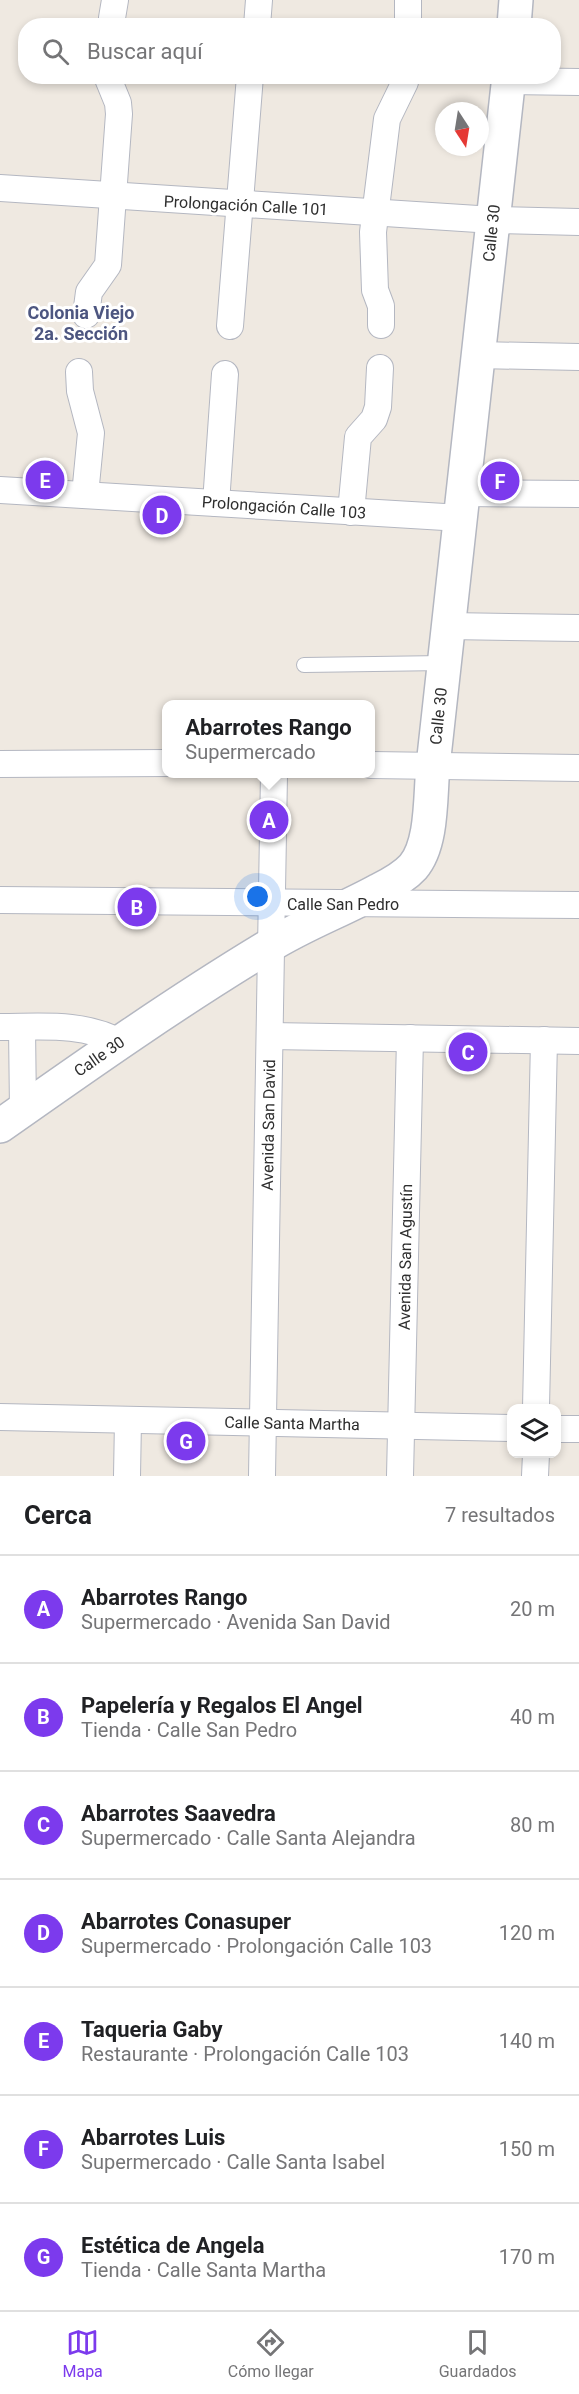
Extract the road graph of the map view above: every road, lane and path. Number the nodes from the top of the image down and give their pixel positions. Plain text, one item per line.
1 (259, 0) edge
2 (408, 0) edge
3 (516, 0) edge
4 (258, 18) edge
5 (408, 18) edge
6 (515, 18) edge
7 (561, 81) edge
8 (579, 82) edge
9 (110, 84) edge
10 (249, 84) edge
11 (404, 84) edge
12 (508, 84) edge
13 (0, 188) edge
14 (113, 196) junction
15 (239, 205) junction
16 (377, 212) junction
17 (493, 220) junction
18 (579, 222) edge
19 (86, 315) dead end
20 (230, 326) dead end
21 (381, 326) dead end
22 (478, 355) junction
23 (579, 357) edge
24 (380, 368) dead end
25 (79, 372) dead end
26 (225, 374) dead end
27 (0, 490) edge
28 (579, 494) edge
29 (85, 495) junction
30 (216, 503) junction
31 (462, 506) junction
32 (351, 512) junction
33 (448, 626) junction
34 (579, 628) edge
35 (444, 663) junction
36 (304, 665) dead end
37 (162, 763) edge
38 (0, 764) edge
39 (375, 765) edge
40 (433, 766) junction
41 (579, 768) edge
42 (274, 778) edge
43 (0, 900) edge
44 (272, 904) junction
45 (355, 904) junction
46 (579, 905) edge
47 (271, 944) junction
48 (11, 1027) edge
49 (270, 1036) junction
50 (410, 1038) junction
51 (544, 1040) junction
52 (579, 1041) edge
53 (119, 1042) junction
54 (12, 1118) edge
55 (536, 1404) edge
56 (0, 1418) edge
57 (128, 1420) junction
58 (263, 1423) junction
59 (401, 1426) junction
60 (507, 1428) edge
61 (561, 1429) edge
62 (579, 1429) edge
63 (536, 1458) edge
64 (127, 1476) edge
65 (262, 1476) edge
66 (400, 1476) edge
67 (535, 1476) edge

1 - 4 street
2 - 5 street
3 - 6 street
7 - 8 street
9 - 14 street
10 - 15 street
11 - 16 street
12 - 17 street, Calle 30
13 - 14 street, Prolongación Calle 101
14 - 15 street, Prolongación Calle 101
14 - 19 street
15 - 16 street, Prolongación Calle 101
15 - 20 street
16 - 17 street, Prolongación Calle 101
16 - 21 street
17 - 18 street, Prolongación Calle 101
17 - 22 street, Calle 30
22 - 23 street
22 - 31 street, Calle 30
24 - 32 street
25 - 29 street
26 - 30 street
27 - 29 street, Prolongación Calle 103
28 - 31 street, Prolongación Calle 103
29 - 30 street, Prolongación Calle 103
30 - 32 street, Prolongación Calle 103
31 - 32 street, Prolongación Calle 103
31 - 33 street, Calle 30
33 - 34 street
33 - 35 street, Calle 30
35 - 36 lane
35 - 40 street, Calle 30
37 - 38 street
39 - 40 street
40 - 41 street
40 - 45 street, Calle 30
42 - 44 street, Avenida San David
43 - 44 street, Calle San Pedro
44 - 45 street, Calle San Pedro
44 - 47 street, Avenida San David
45 - 46 street, Calle San Pedro
45 - 47 street, Calle 30
47 - 49 street, Avenida San David
47 - 53 street, Calle 30
48 - 53 street
48 - 54 street
49 - 50 street
49 - 58 street, Avenida San David
50 - 51 street
50 - 59 street, Avenida San Agustín
51 - 52 street
51 - 55 street
53 - 54 street, Calle 30
56 - 57 street, Calle Santa Martha
57 - 58 street, Calle Santa Martha
57 - 64 street
58 - 59 street, Calle Santa Martha
58 - 65 street, Avenida San David
59 - 60 street, Calle Santa Martha
59 - 66 street, Avenida San Agustín
61 - 62 street
63 - 67 street

